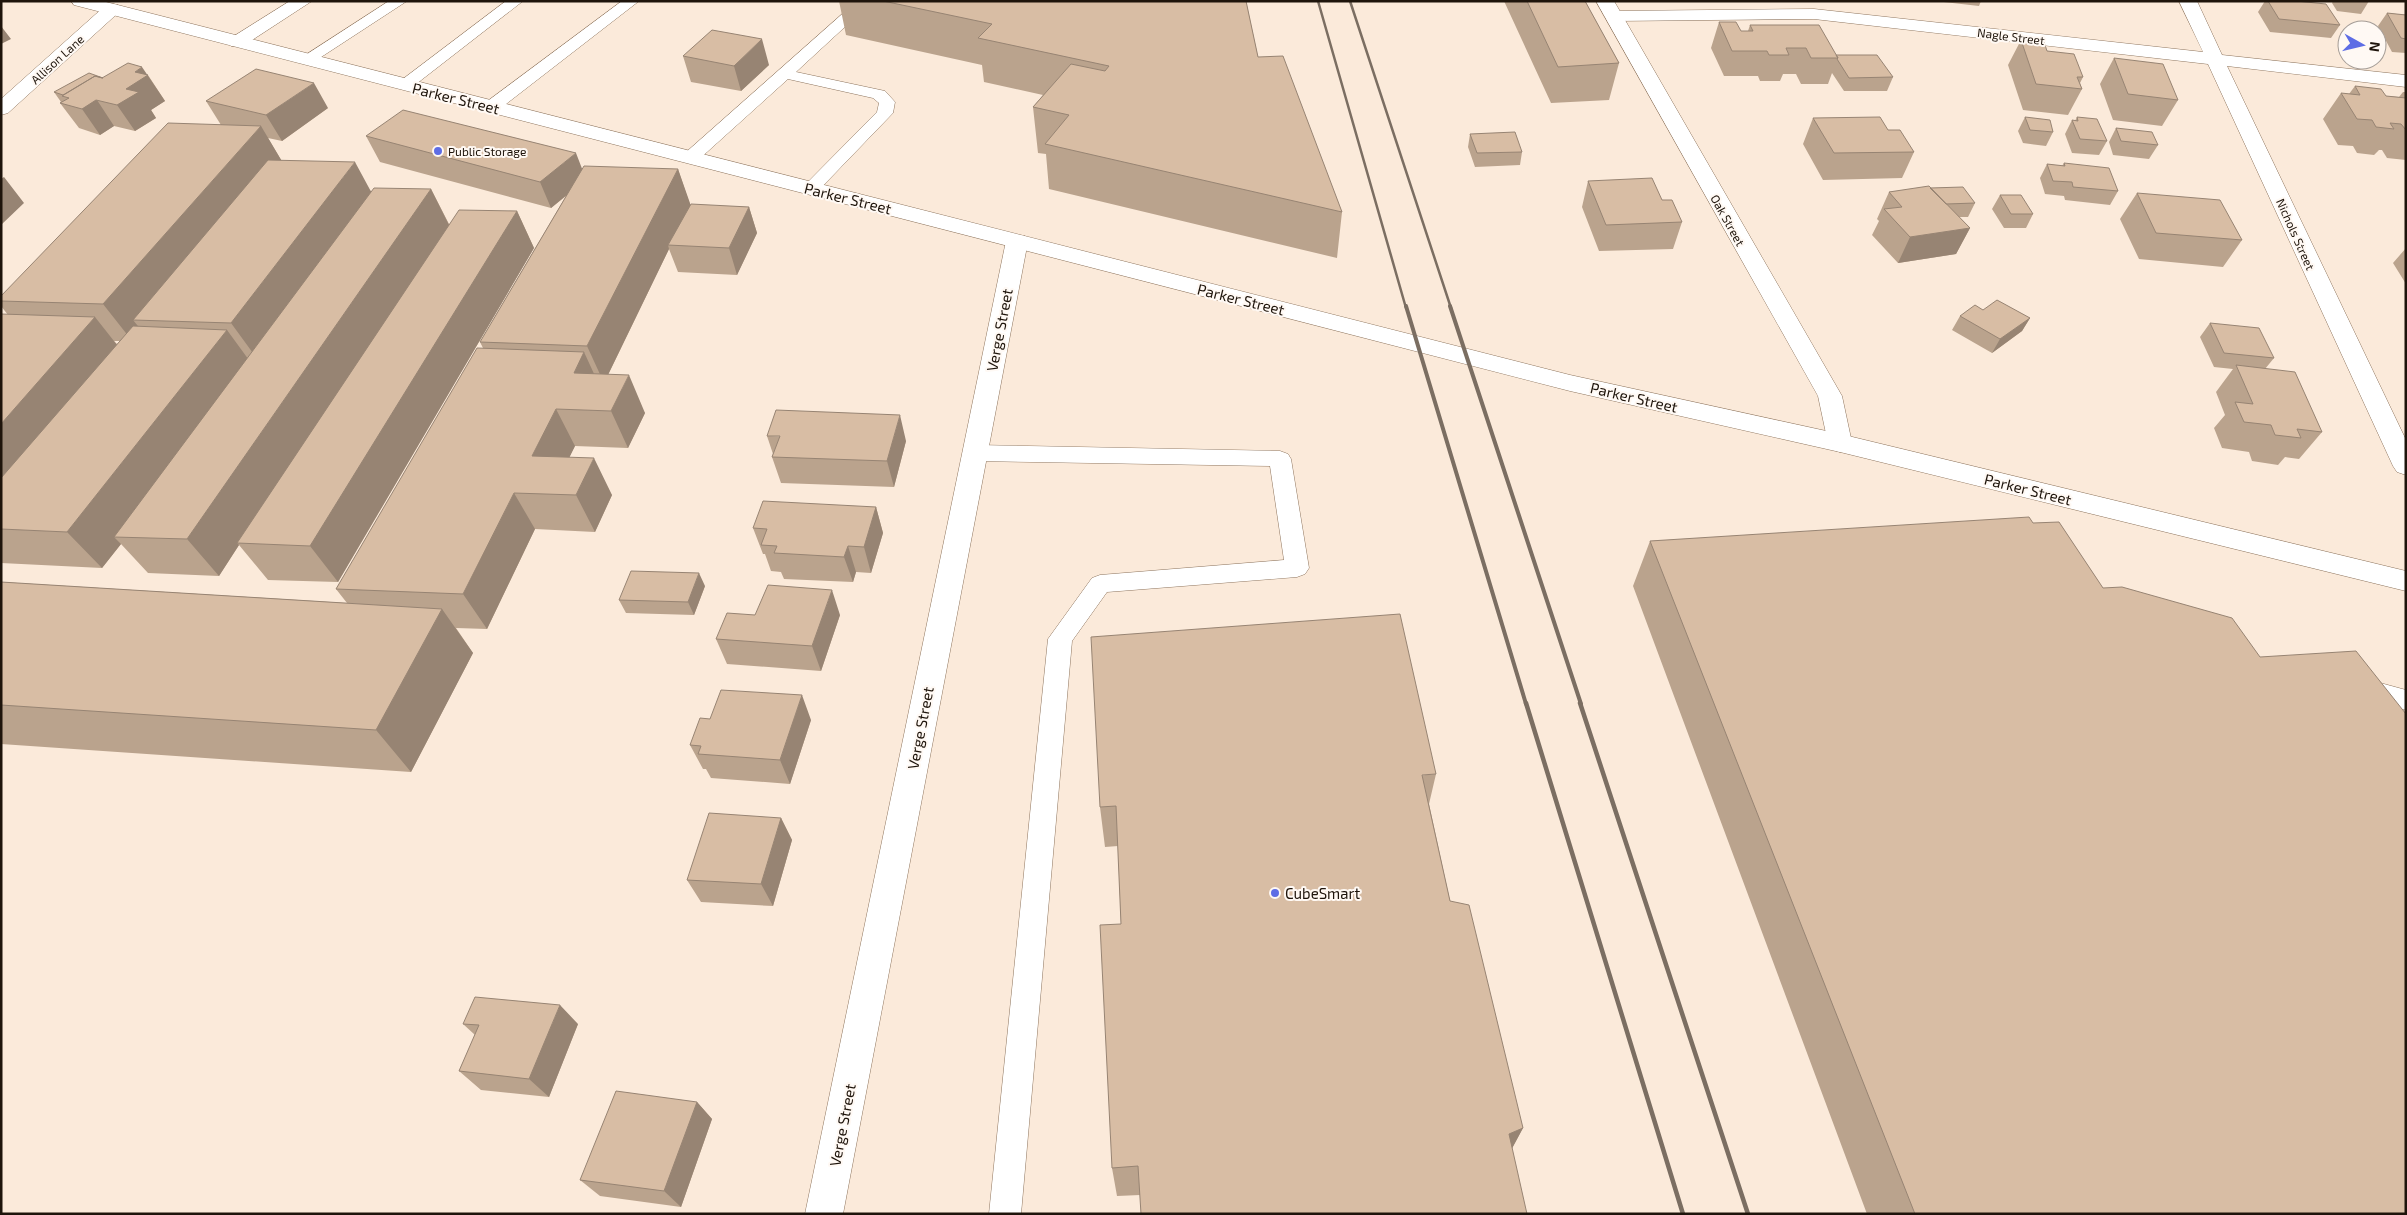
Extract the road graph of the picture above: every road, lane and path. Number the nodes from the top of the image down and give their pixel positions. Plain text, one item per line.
1 (80, 1) edge
2 (303, 1) edge
3 (400, 1) edge
4 (516, 1) edge
5 (632, 1) edge
6 (866, 1) edge
7 (2188, 1) edge
8 (112, 9) junction
9 (1610, 9) edge
10 (237, 42) junction
11 (306, 60) junction
12 (2217, 60) junction
13 (785, 74) junction
14 (2406, 81) edge
15 (405, 85) junction
16 (491, 107) junction
17 (1, 109) edge
18 (690, 158) junction
19 (810, 188) junction
20 (1017, 241) junction
21 (1840, 443) junction
22 (974, 453) junction
23 (2406, 466) edge
24 (2406, 581) edge
25 (2340, 682) edge
26 (2406, 700) edge
27 (824, 1214) edge
28 (1005, 1214) edge

1 - 8 street, Parker Street
2 - 10 street
3 - 11 lane
4 - 15 lane
5 - 16 lane
6 - 13 lane
7 - 12 street, Nichols Street
8 - 10 street, Parker Street
8 - 17 street, Allison Lane
9 - 12 street, Nagle Street
9 - 21 street, Oak Street
10 - 11 street, Parker Street
11 - 15 street, Parker Street
12 - 14 street, Nagle Street
12 - 23 street, Nichols Street
13 - 18 lane
13 - 19 lane
15 - 16 street, Parker Street
16 - 18 street, Parker Street
18 - 19 street, Parker Street
19 - 20 street, Parker Street
20 - 21 street, Parker Street
20 - 22 street, Verge Street
21 - 24 street, Parker Street
22 - 27 street, Verge Street
22 - 28 lane
25 - 26 lane

